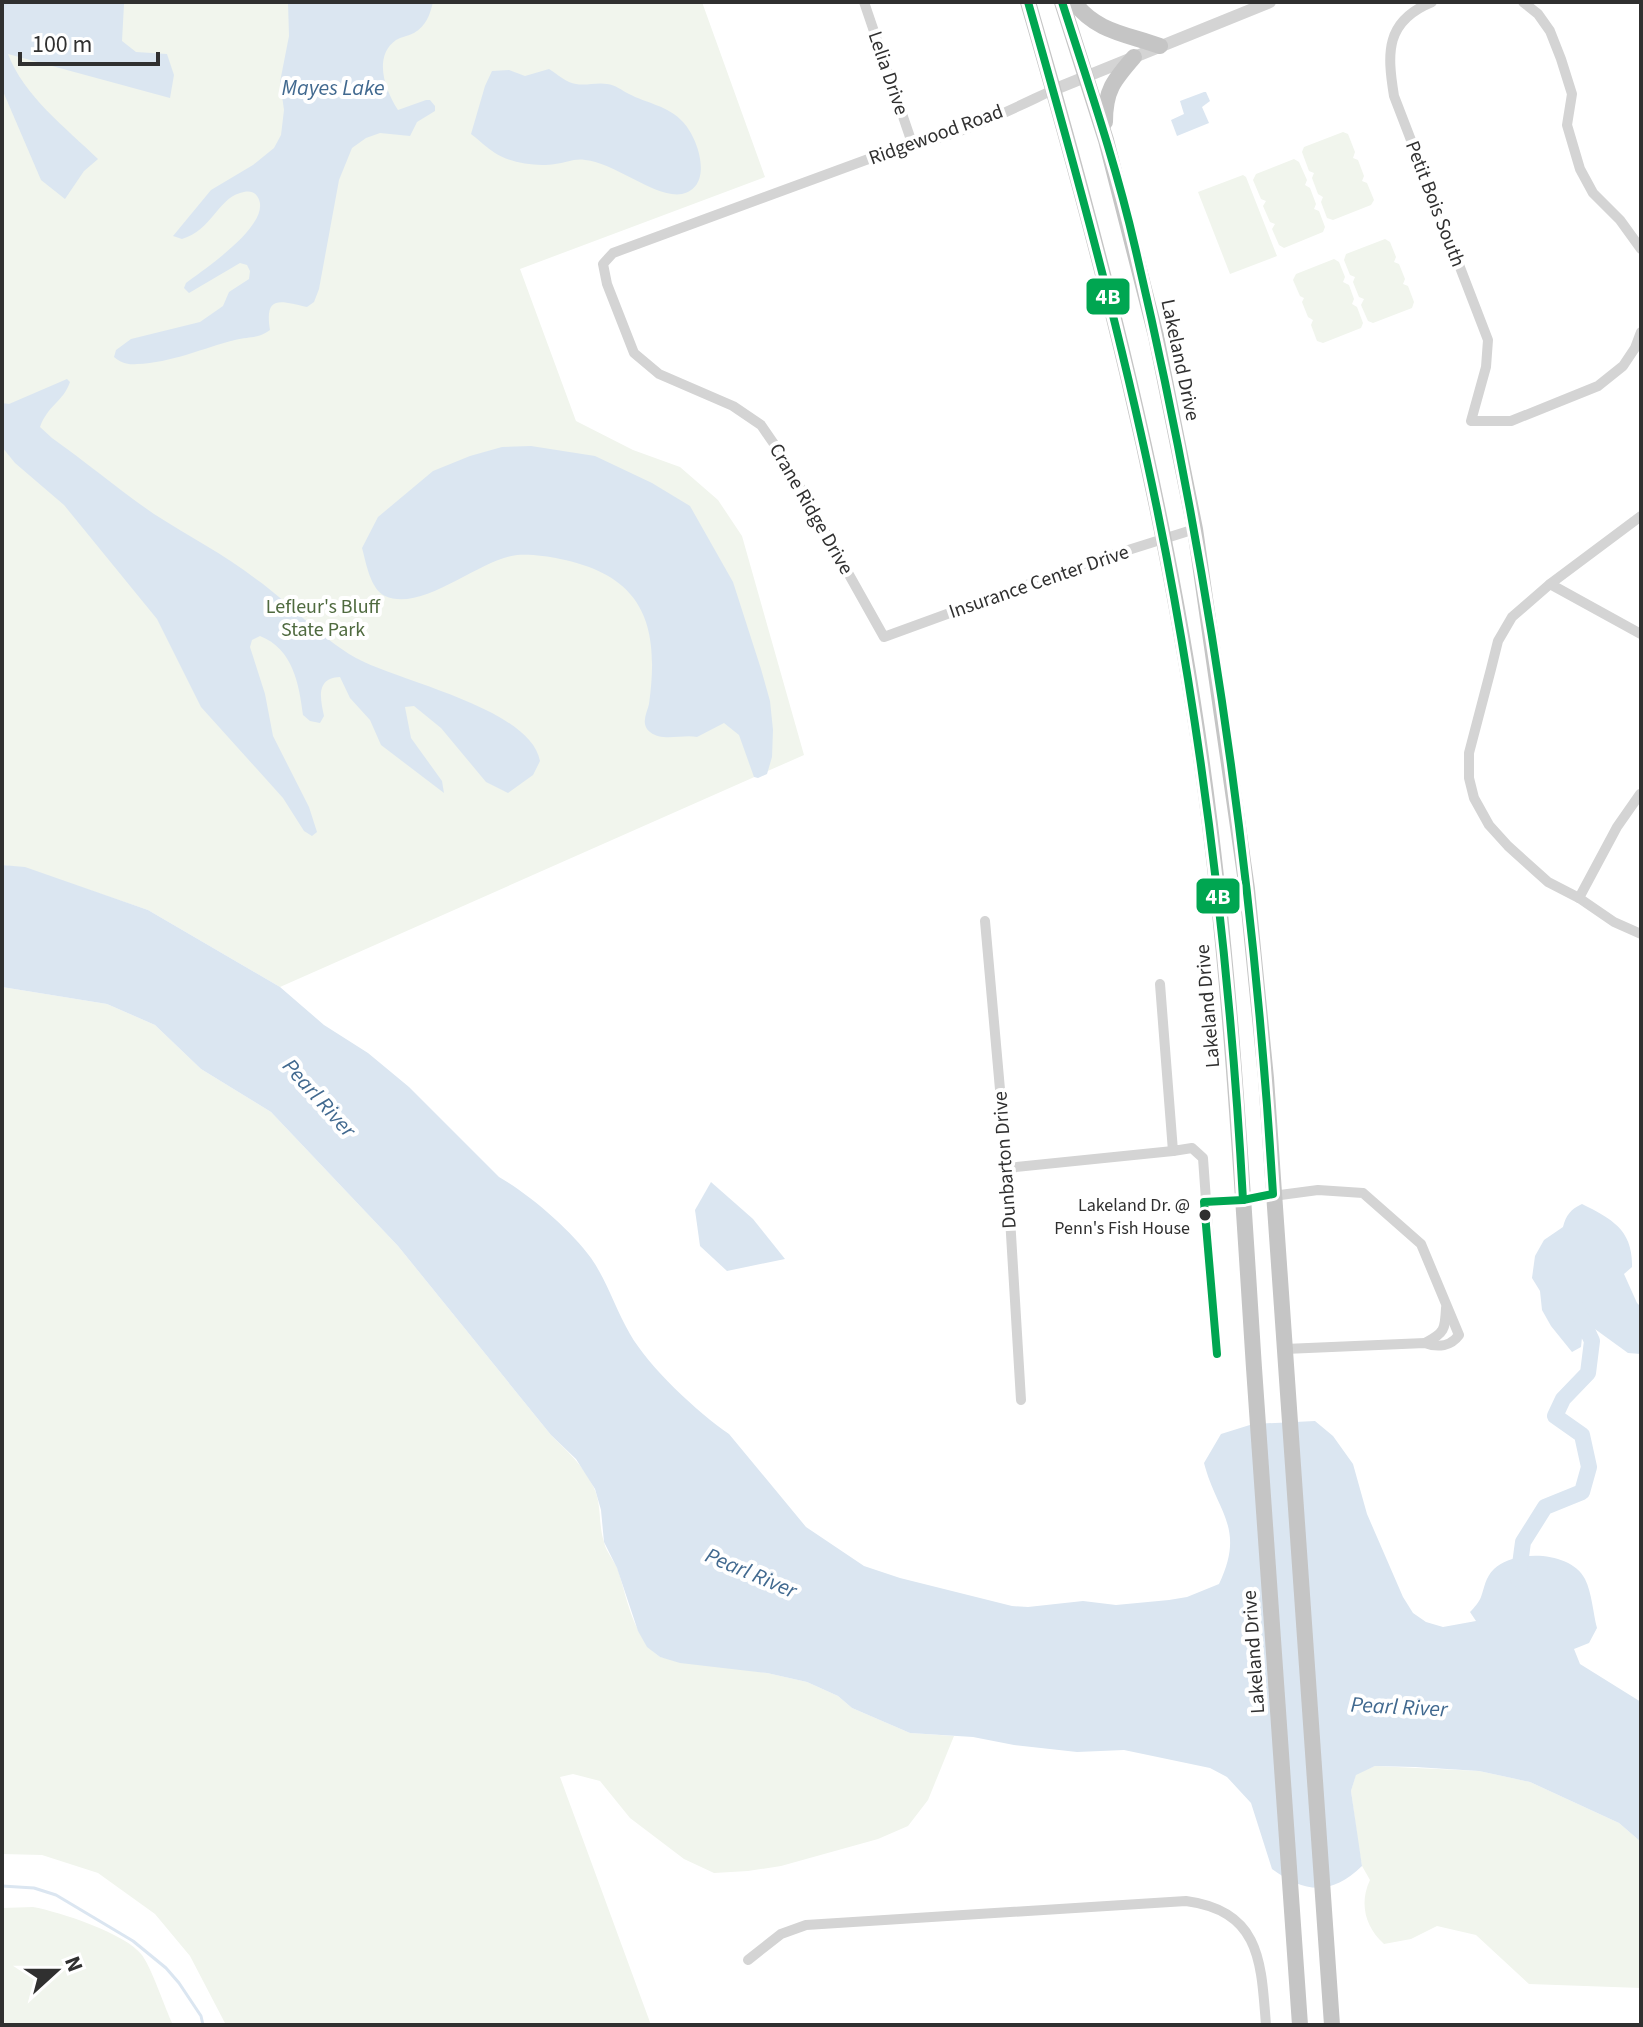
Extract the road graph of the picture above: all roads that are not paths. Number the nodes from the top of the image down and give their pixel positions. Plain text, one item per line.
1 (864, 2) edge
2 (1028, 2) edge
3 (1062, 2) edge
4 (1074, 2) edge
5 (1270, 2) edge
6 (1432, 2) edge
7 (1523, 2) edge
8 (1160, 46) junction
9 (1134, 57) junction
10 (1086, 76) junction
11 (1053, 90) junction
12 (1106, 140) junction
13 (912, 143) junction
14 (1641, 249) edge
15 (603, 264) joint
16 (1641, 332) edge
17 (1641, 516) edge
18 (1195, 529) junction
19 (1163, 540) junction
20 (1550, 584) junction
21 (1641, 634) edge
22 (884, 637) joint
23 (1640, 794) edge
24 (1579, 898) junction
25 (985, 921) dead end
26 (1641, 934) edge
27 (1160, 984) dead end
28 (1173, 1151) junction
29 (1007, 1168) junction
30 (1273, 1194) junction
31 (1243, 1200) junction
32 (1204, 1202) junction
33 (1446, 1306) junction
34 (1425, 1343) junction
35 (1285, 1349) junction
36 (1217, 1354) dead end
37 (1021, 1400) dead end
38 (748, 1960) dead end
39 (1266, 2025) edge
40 (1300, 2025) edge
41 (1332, 2025) edge

1 - 13 street, Lelia Drive
2 - 11 highway, Lakeland Drive
3 - 10 highway, Lakeland Drive
4 - 8 highway
5 - 8 street, Ridgewood Road
6 - 16 street, Petit Bois South
7 - 14 street
8 - 9 street, Ridgewood Road
9 - 10 street, Ridgewood Road
9 - 12 highway
10 - 11 street, Ridgewood Road
10 - 12 highway, Lakeland Drive
11 - 13 street, Ridgewood Road
11 - 19 highway, Lakeland Drive
12 - 18 highway, Lakeland Drive
13 - 15 street, Ridgewood Road
15 - 22 street, Crane Ridge Drive
17 - 20 street
18 - 19 street, Insurance Center Drive
18 - 30 highway, Lakeland Drive
19 - 22 street, Insurance Center Drive
19 - 31 highway, Lakeland Drive
20 - 21 street
20 - 24 street
23 - 24 street
24 - 26 street
25 - 29 street, Dunbarton Drive
27 - 28 street
28 - 29 street
28 - 32 street
29 - 37 street, Dunbarton Drive
30 - 31 street
30 - 33 street
30 - 35 highway, Lakeland Drive
31 - 32 street
31 - 40 highway, Lakeland Drive
32 - 36 street
33 - 34 street
33 - 34 street
34 - 35 street
35 - 41 highway, Lakeland Drive
38 - 39 street

